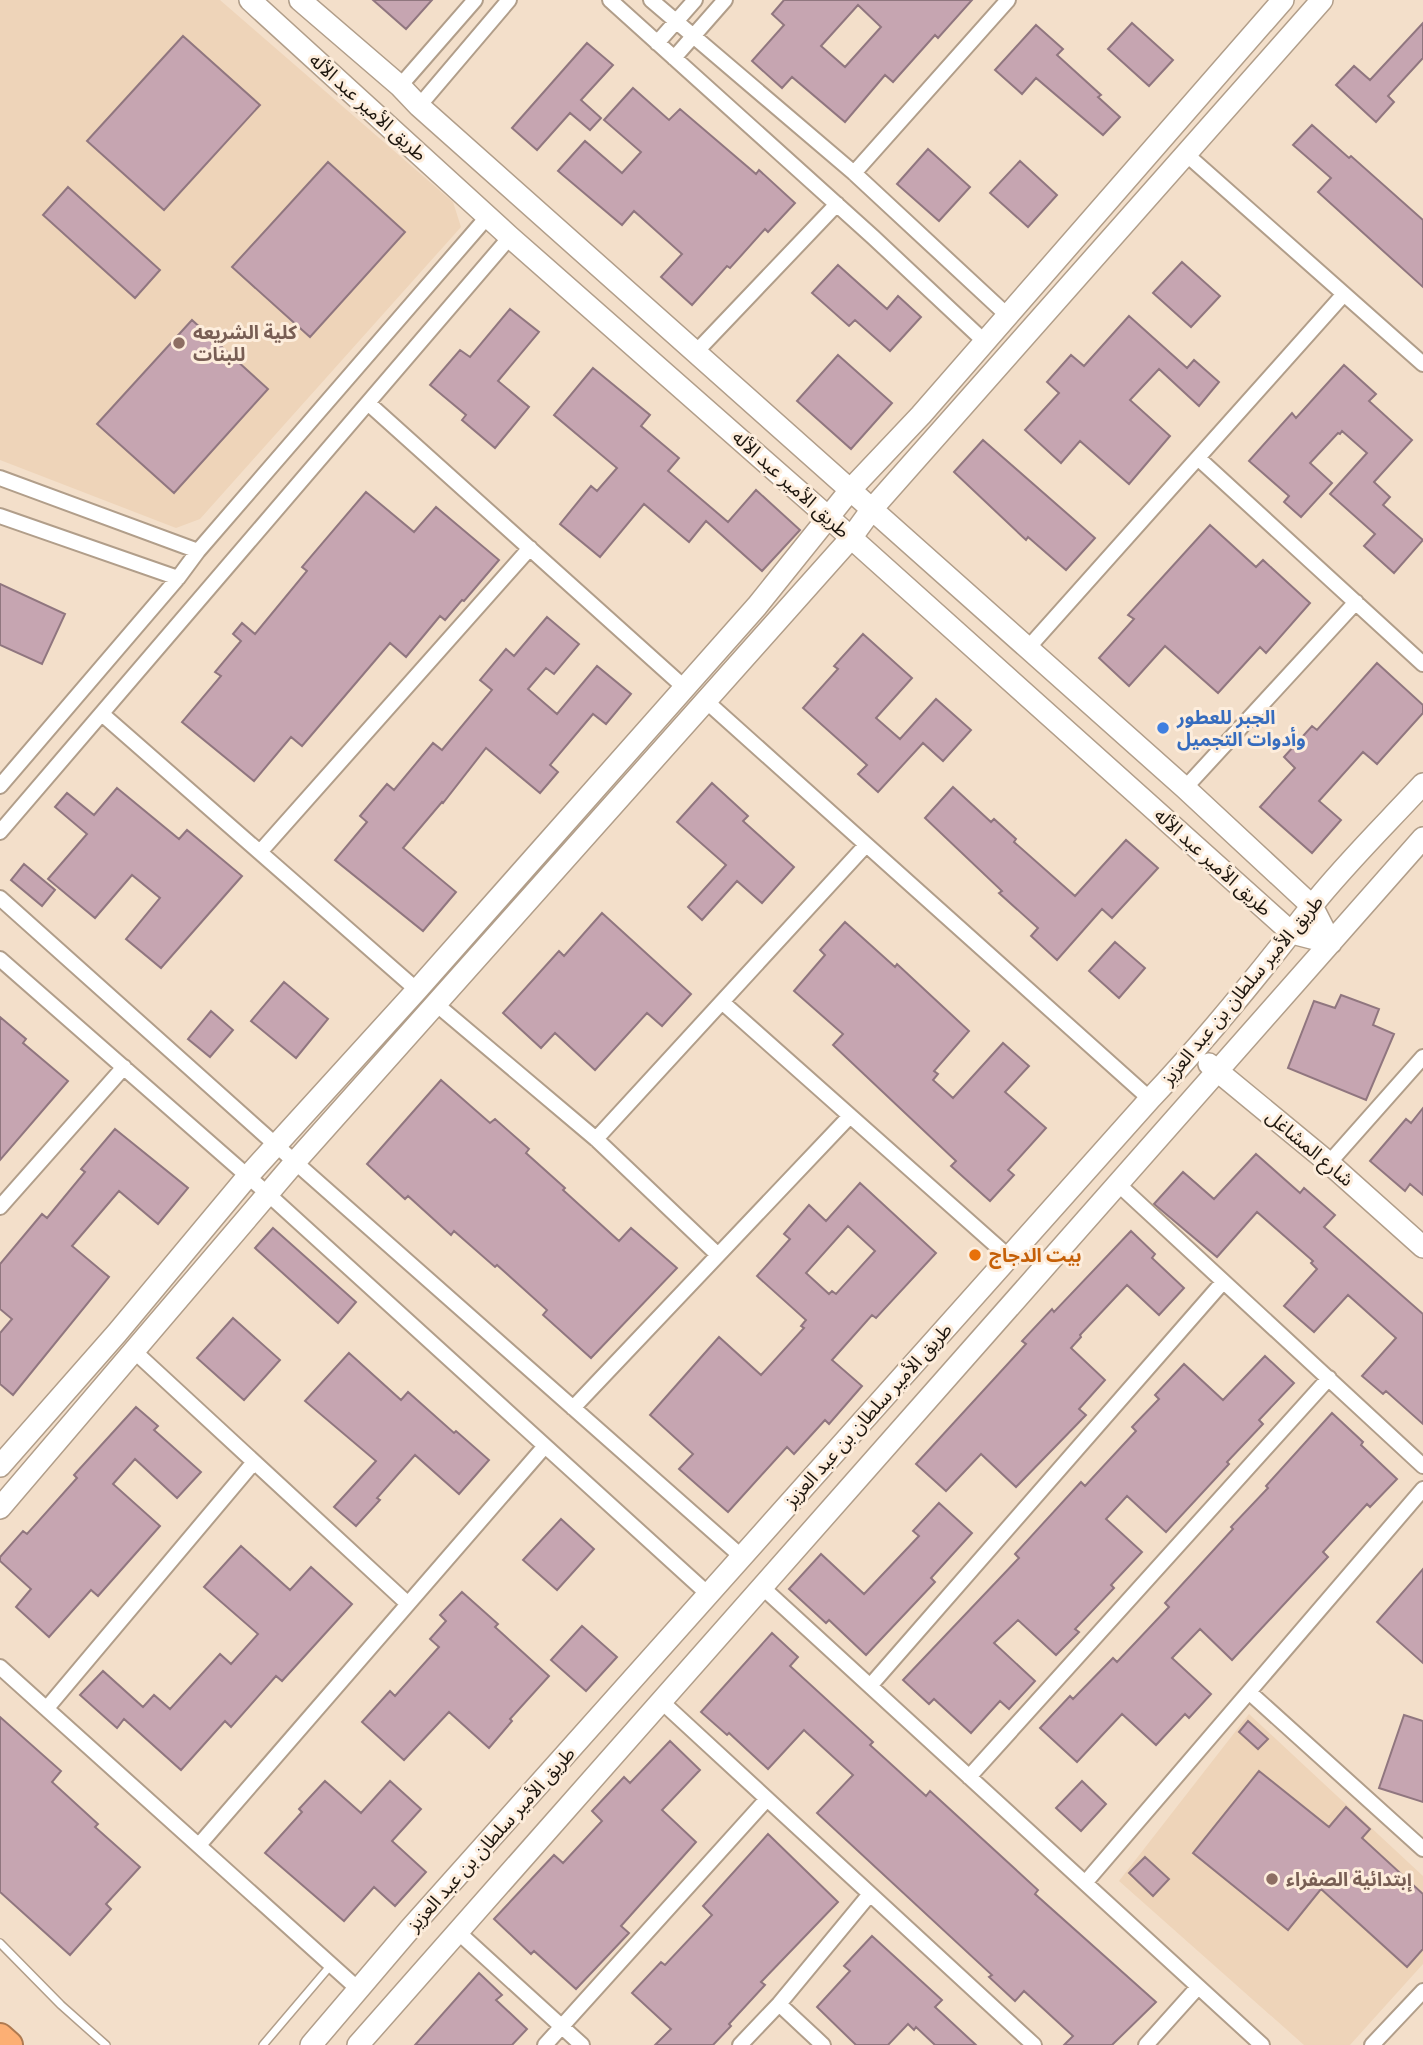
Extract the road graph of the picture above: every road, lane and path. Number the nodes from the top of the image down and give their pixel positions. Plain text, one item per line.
1 (250, 0) edge
2 (300, 0) edge
3 (475, 0) edge
4 (509, 0) edge
5 (610, 0) edge
6 (651, 0) edge
7 (695, 0) edge
8 (725, 0) edge
9 (1008, 0) edge
10 (1283, 0) edge
11 (1322, 0) edge
12 (676, 22) junction
13 (693, 37) junction
14 (657, 43) junction
15 (674, 58) junction
16 (400, 86) junction
17 (419, 106) junction
18 (1186, 154) junction
19 (854, 173) junction
20 (837, 204) junction
21 (488, 216) junction
22 (510, 237) junction
23 (1344, 294) junction
24 (1007, 315) junction
25 (984, 341) junction
26 (696, 352) junction
27 (1423, 364) edge
28 (368, 403) junction
29 (1198, 458) junction
30 (0, 478) edge
31 (851, 489) junction
32 (872, 509) junction
33 (0, 516) edge
34 (828, 517) junction
35 (851, 538) junction
36 (530, 548) junction
37 (198, 551) junction
38 (178, 578) junction
39 (1356, 602) junction
40 (1028, 648) junction
41 (1423, 664) edge
42 (685, 688) junction
43 (706, 701) junction
44 (102, 714) junction
45 (1423, 785) edge
46 (0, 786) edge
47 (1185, 788) junction
48 (0, 832) edge
49 (1423, 838) edge
50 (866, 845) junction
51 (260, 852) junction
52 (0, 898) edge
53 (1312, 906) junction
54 (1292, 933) junction
55 (1331, 943) junction
56 (0, 959) edge
57 (417, 990) junction
58 (722, 1002) junction
59 (436, 1004) junction
60 (1196, 1051) junction
61 (1423, 1057) edge
62 (124, 1067) junction
63 (1218, 1073) junction
64 (1150, 1099) junction
65 (850, 1116) junction
66 (596, 1139) junction
67 (277, 1144) junction
68 (295, 1162) junction
69 (1329, 1163) junction
70 (248, 1176) junction
71 (1118, 1184) junction
72 (268, 1194) junction
73 (0, 1207) edge
74 (1423, 1247) edge
75 (718, 1255) junction
76 (1009, 1257) junction
77 (1223, 1282) junction
78 (134, 1351) junction
79 (1329, 1378) junction
80 (573, 1408) junction
81 (545, 1446) junction
82 (254, 1462) junction
83 (1423, 1465) edge
84 (0, 1466) edge
85 (1423, 1489) edge
86 (0, 1508) edge
87 (742, 1557) junction
88 (763, 1588) junction
89 (709, 1594) junction
90 (408, 1604) junction
91 (0, 1667) edge
92 (870, 1686) junction
93 (1248, 1692) junction
94 (662, 1702) junction
95 (47, 1708) junction
96 (969, 1777) junction
97 (767, 1799) junction
98 (199, 1845) junction
99 (1423, 1849) edge
100 (1085, 1883) junction
101 (870, 1894) junction
102 (458, 1933) junction
103 (0, 1943) edge
104 (331, 1965) junction
105 (1198, 1987) junction
106 (358, 1989) junction
107 (1423, 1991) edge
108 (779, 2004) junction
109 (561, 2026) junction
110 (0, 2037) edge
111 (365, 2042) edge
112 (9, 2045) edge
113 (106, 2045) edge
114 (263, 2045) edge
115 (311, 2045) edge
116 (545, 2045) edge
117 (582, 2045) edge
118 (740, 2045) edge
119 (823, 2045) edge
120 (1034, 2045) edge
121 (1146, 2045) edge
122 (1262, 2045) edge
123 (1372, 2045) edge

1 - 21 street, طريق الأمير عبد الأله
2 - 16 street, طريق الأمير عبد الأله
3 - 16 street
4 - 17 street
5 - 14 street
6 - 12 street
7 - 12 street
8 - 13 street
9 - 19 street
10 - 24 street
11 - 18 street
12 - 13 street
12 - 14 street
13 - 15 street
13 - 19 street
14 - 15 street
15 - 20 street
16 - 17 street, طريق الأمير عبد الأله
17 - 26 street, طريق الأمير عبد الأله
18 - 23 street
18 - 32 street
19 - 24 street
20 - 25 street
20 - 26 street
21 - 22 street, طريق الأمير عبد الأله
21 - 37 street
22 - 28 street
22 - 34 street, طريق الأمير عبد الأله
23 - 27 street
23 - 29 street
24 - 25 street
25 - 31 street
26 - 31 street, طريق الأمير عبد الأله
28 - 36 street
28 - 44 street
29 - 39 street
29 - 40 street
30 - 37 street
31 - 32 street, طريق الأمير عبد الأله
31 - 34 street
32 - 35 street
32 - 40 street, طريق الأمير عبد الأله
33 - 38 street
34 - 35 street, طريق الأمير عبد الأله
34 - 42 street
35 - 43 street
35 - 54 street, طريق الأمير عبد الأله
36 - 42 street
36 - 51 street
37 - 38 street
38 - 46 street
39 - 41 street
39 - 47 street
40 - 47 street, طريق الأمير عبد الأله
42 - 57 street
43 - 50 street
43 - 59 street
44 - 48 street
44 - 51 street
45 - 53 street, طريق الأمير سلطان بن عبد العزيز
47 - 53 street, طريق الأمير عبد الأله
49 - 55 street, طريق الأمير سلطان بن عبد العزيز
50 - 58 street
50 - 64 street
51 - 57 street
52 - 67 street
53 - 54 street, طريق الأمير سلطان بن عبد العزيز
53 - 55 street, طريق الأمير عبد الأله
54 - 55 street, طريق الأمير عبد الأله
54 - 60 street, طريق الأمير سلطان بن عبد العزيز
55 - 63 street, طريق الأمير سلطان بن عبد العزيز
56 - 62 street
57 - 67 street
58 - 65 street
58 - 66 street
59 - 66 street
59 - 68 street
60 - 63 street, شارع المشاغل
60 - 64 street, طريق الأمير سلطان بن عبد العزيز
61 - 69 street
62 - 70 street
62 - 73 street
63 - 69 street, شارع المشاغل
63 - 71 street, طريق الأمير سلطان بن عبد العزيز
64 - 76 street, طريق الأمير سلطان بن عبد العزيز
65 - 75 street
65 - 76 street
66 - 75 street
67 - 68 street
67 - 70 street
68 - 72 street
68 - 80 street
69 - 74 street, شارع المشاغل
70 - 72 street
70 - 84 street
71 - 77 street
71 - 88 street, طريق الأمير سلطان بن عبد العزيز
72 - 78 street
72 - 81 street
75 - 80 street
76 - 87 street, طريق الأمير سلطان بن عبد العزيز
77 - 79 street
77 - 92 street
78 - 82 street
78 - 86 street
79 - 83 street
79 - 96 street
80 - 87 street
81 - 89 street
81 - 90 street
82 - 90 street
82 - 95 street
85 - 93 street
87 - 89 street, طريق الأمير سلطان بن عبد العزيز
88 - 92 street
88 - 94 street, طريق الأمير سلطان بن عبد العزيز
89 - 106 street, طريق الأمير سلطان بن عبد العزيز
90 - 98 street
91 - 95 street
92 - 96 street
93 - 99 street
93 - 100 street
94 - 97 street
94 - 102 street, طريق الأمير سلطان بن عبد العزيز
95 - 98 street
96 - 100 street
97 - 101 street
97 - 109 street
98 - 104 street
100 - 105 street
101 - 108 street
101 - 120 street
102 - 109 street
102 - 111 street, طريق الأمير سلطان بن عبد العزيز
103 - 113 lane
104 - 106 street
104 - 114 lane
105 - 121 street
105 - 122 street
106 - 115 street, طريق الأمير سلطان بن عبد العزيز
107 - 123 street
108 - 118 street
108 - 119 street
109 - 116 street
109 - 117 street
110 - 112 highway

